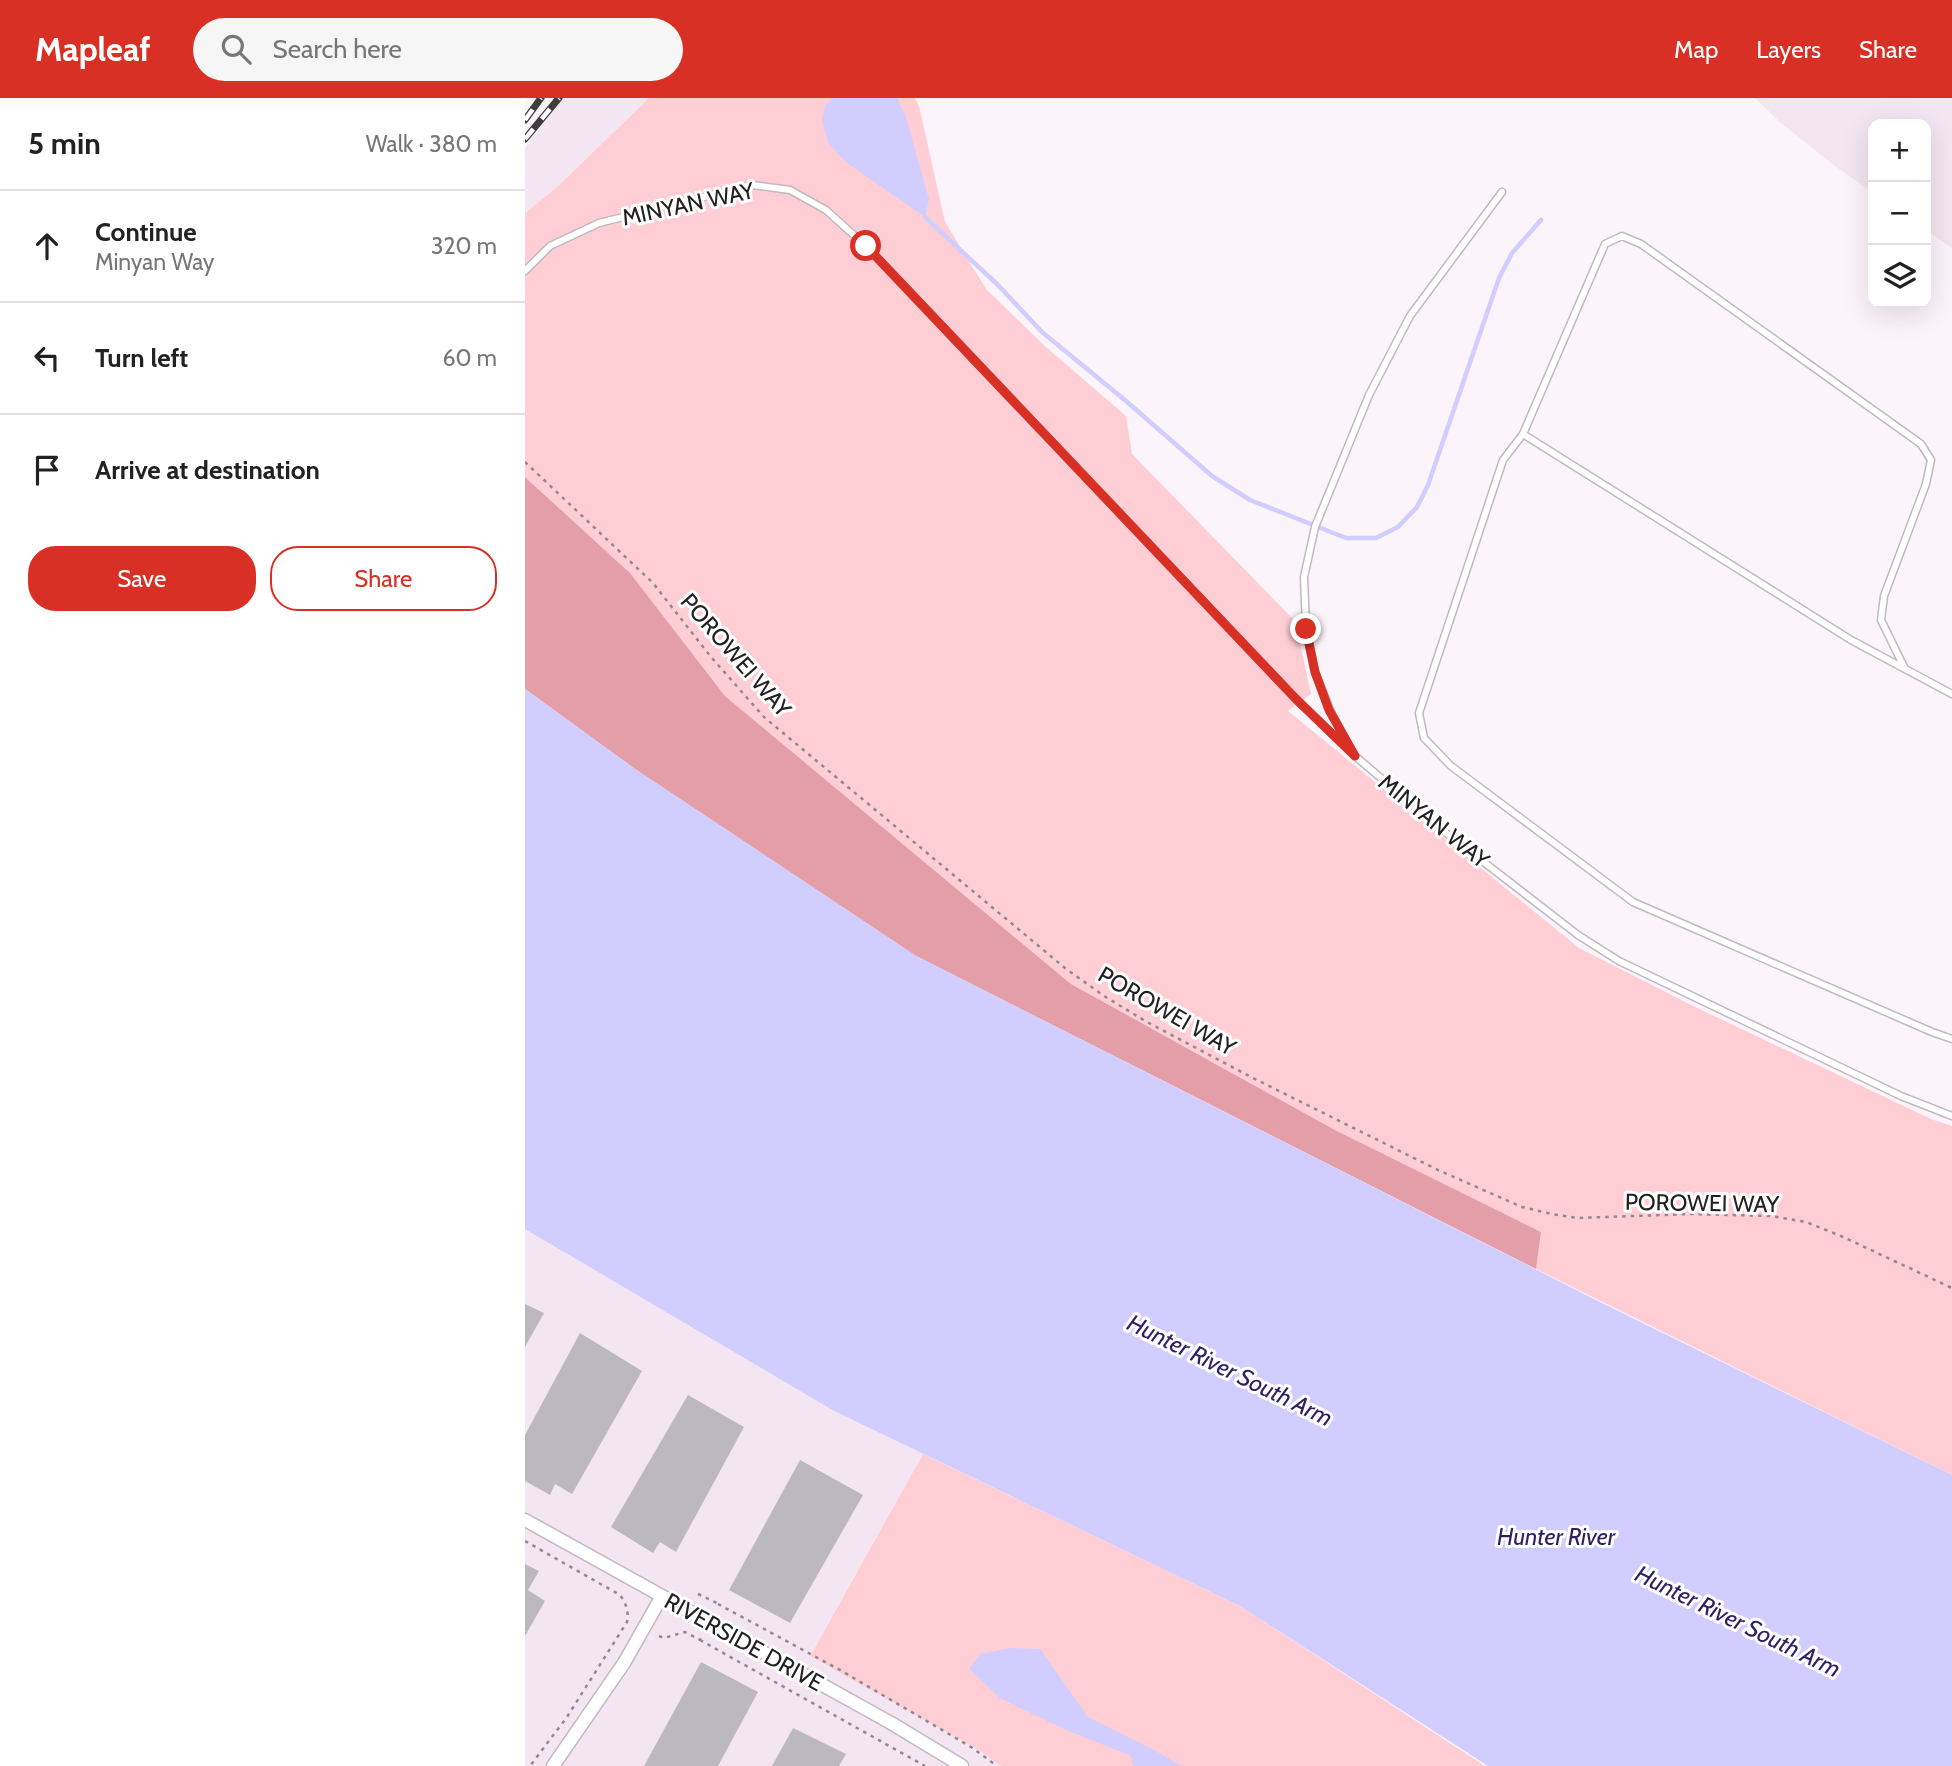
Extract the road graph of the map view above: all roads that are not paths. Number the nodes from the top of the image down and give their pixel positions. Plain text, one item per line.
1 (1502, 192) dead end
2 (525, 271) edge
3 (1523, 434) junction
4 (1905, 668) junction
5 (1952, 694) edge
6 (1355, 756) junction
7 (1952, 1039) edge
8 (1952, 1116) edge
9 (525, 1520) edge
10 (662, 1596) junction
11 (553, 1766) edge
12 (962, 1766) edge

1 - 6 lane
2 - 6 lane, MINYAN WAY
3 - 4 lane
3 - 4 lane
3 - 7 lane
4 - 5 lane
6 - 8 lane, MINYAN WAY
9 - 10 street, RIVERSIDE DRIVE
10 - 11 street
10 - 12 street, RIVERSIDE DRIVE

